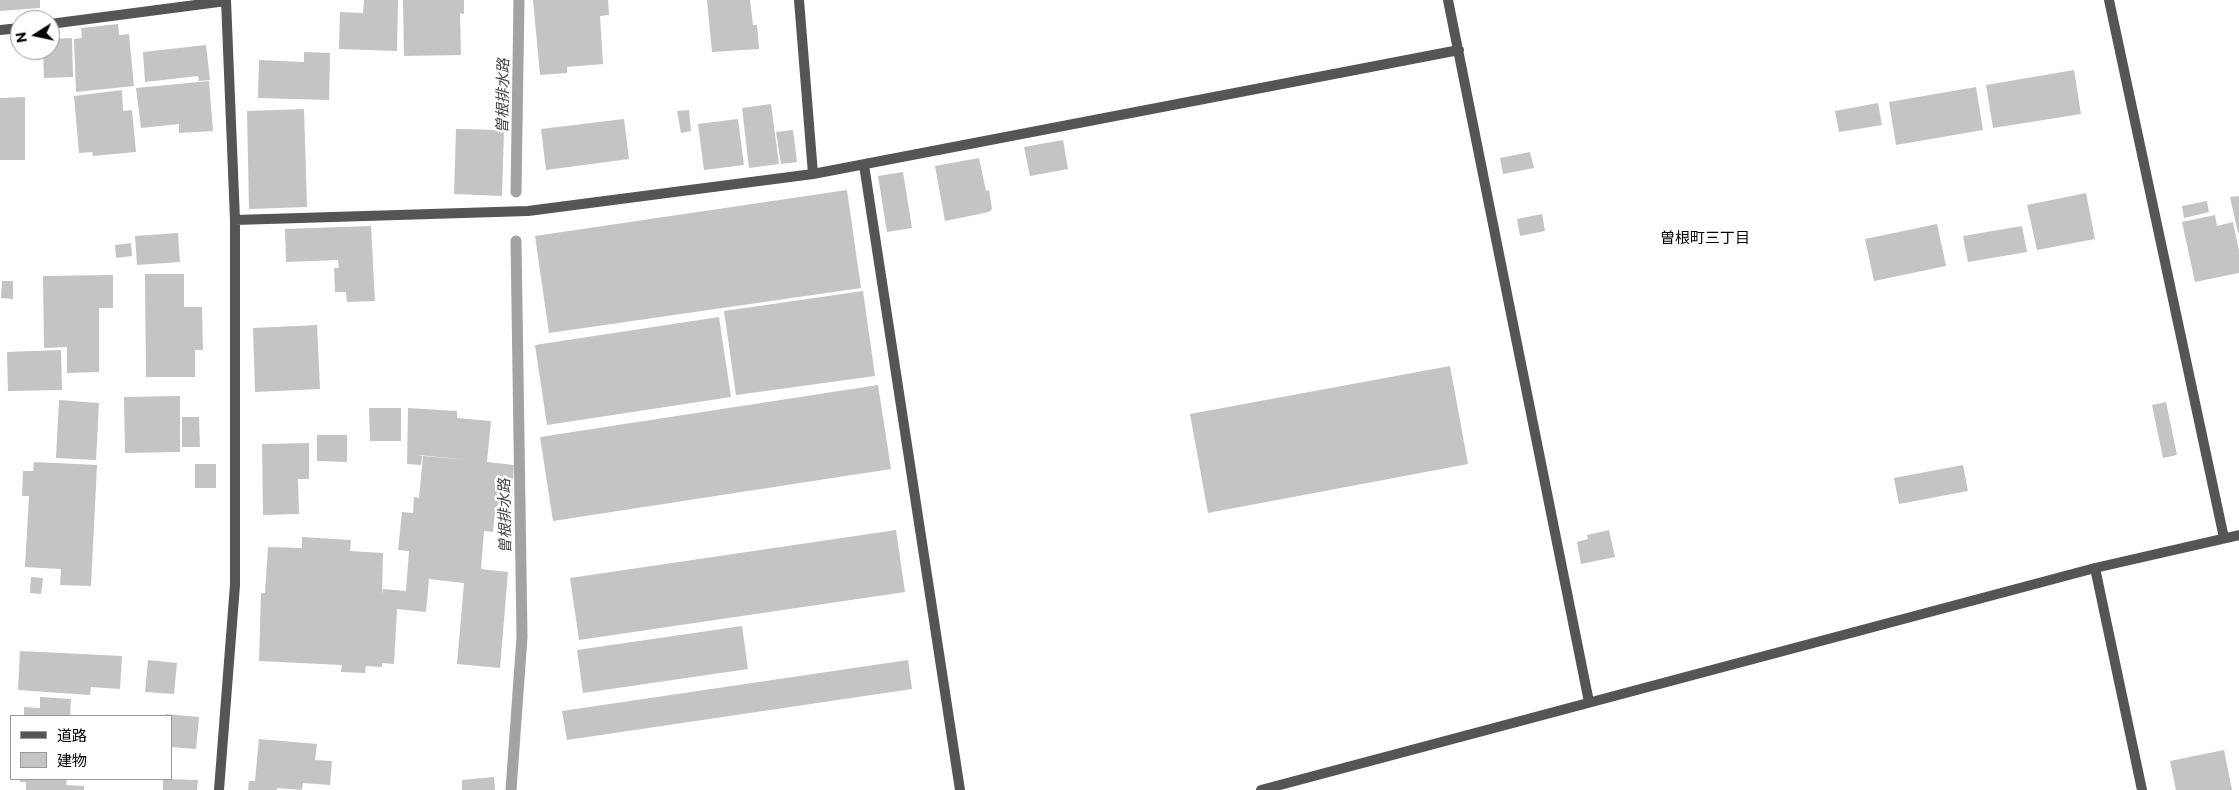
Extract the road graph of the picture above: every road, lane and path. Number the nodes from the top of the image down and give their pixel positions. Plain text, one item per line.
1 (226, 0) edge
2 (799, 0) edge
3 (1448, 0) edge
4 (2109, 0) edge
5 (60, 23) edge
6 (1459, 50) junction
7 (864, 165) junction
8 (813, 174) junction
9 (235, 220) junction
10 (2239, 535) edge
11 (2224, 538) junction
12 (2094, 568) junction
13 (1589, 702) junction
14 (219, 790) edge
15 (960, 790) edge
16 (1260, 790) edge
17 (2142, 790) edge

1 - 5 street
1 - 9 street
2 - 8 street
3 - 6 street
4 - 11 street
6 - 7 street
6 - 13 street
7 - 8 street
7 - 15 street
8 - 9 street
9 - 14 street
10 - 11 street
11 - 12 street
12 - 13 street
12 - 17 street
13 - 16 street

